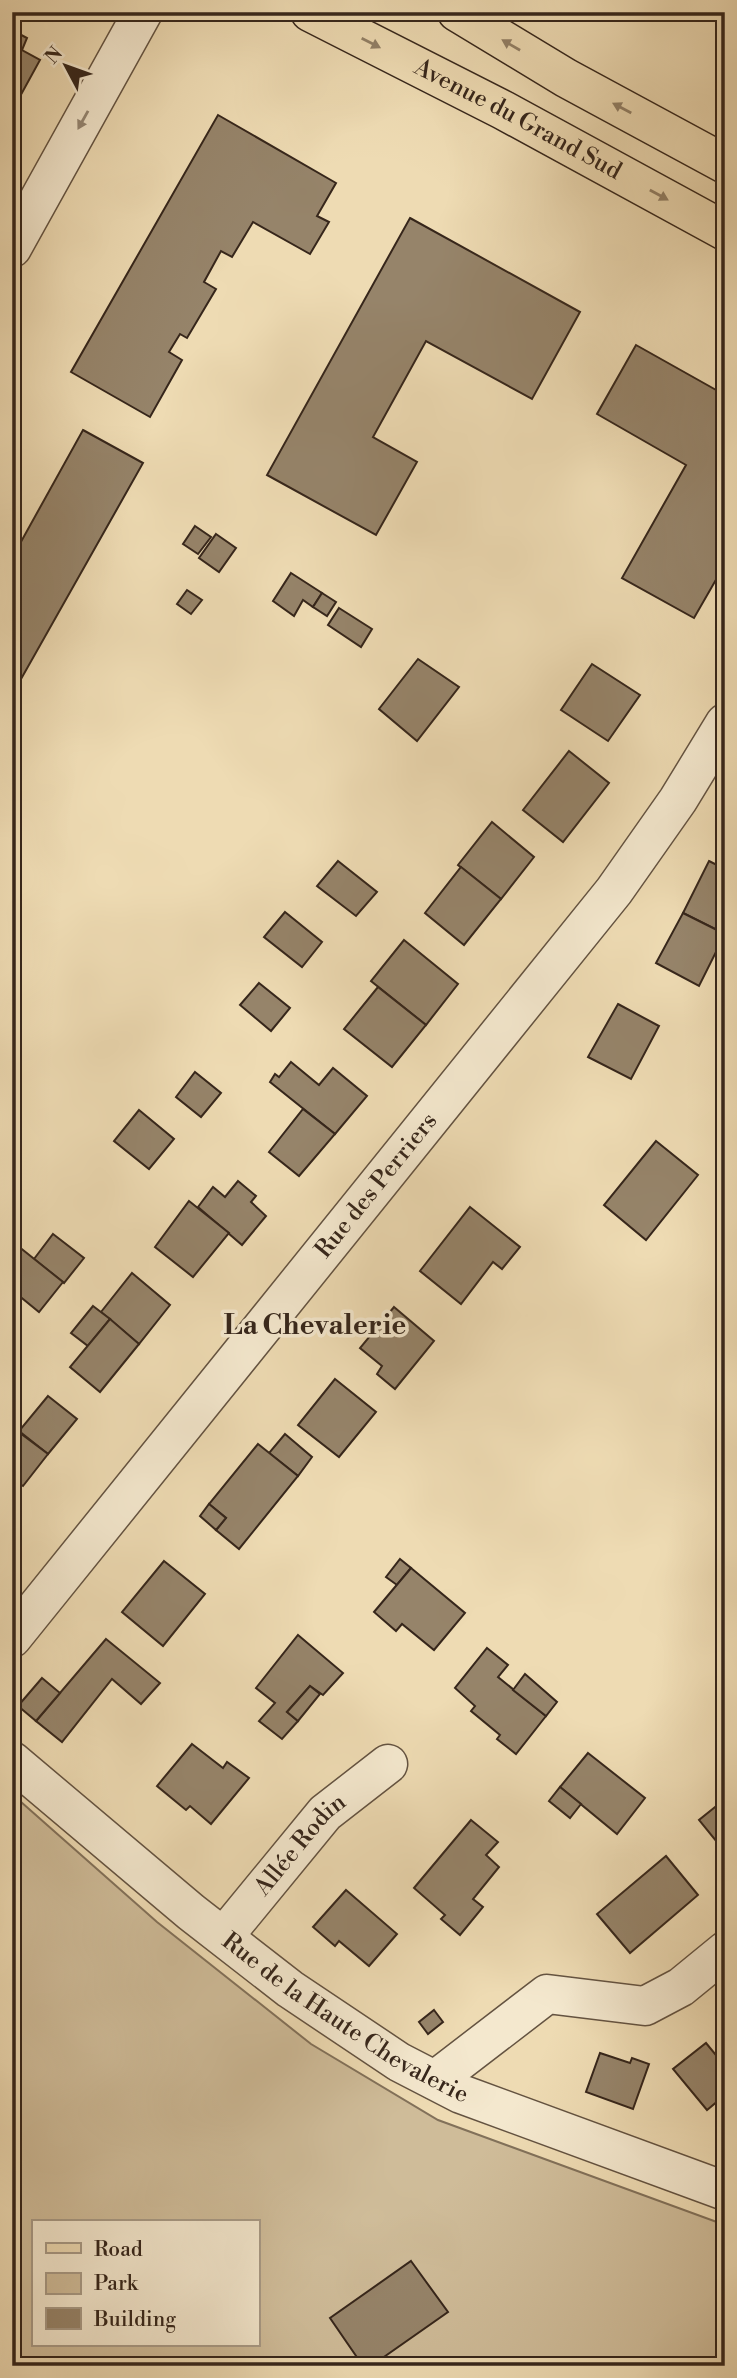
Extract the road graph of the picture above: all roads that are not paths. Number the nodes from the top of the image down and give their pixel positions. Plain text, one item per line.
1 (143, 12) edge
2 (310, 12) edge
3 (457, 12) edge
4 (725, 164) edge
5 (725, 231) edge
6 (12, 248) edge
7 (725, 723) edge
8 (12, 1638) edge
9 (12, 1761) edge
10 (387, 1764) dead end
11 (224, 1936) junction
12 (725, 1951) edge
13 (435, 2080) junction
14 (725, 2191) edge

1 -> 6 street
2 -> 5 main road, Avenue du Grand Sud
4 -> 3 main road
7 - 8 street, Rue des Perriers
9 - 11 street, Rue de la Haute Chevalerie
10 - 11 street, Allée Rodin
11 - 13 street, Rue de la Haute Chevalerie
12 - 13 street
13 - 14 street, Rue de la Haute Chevalerie

